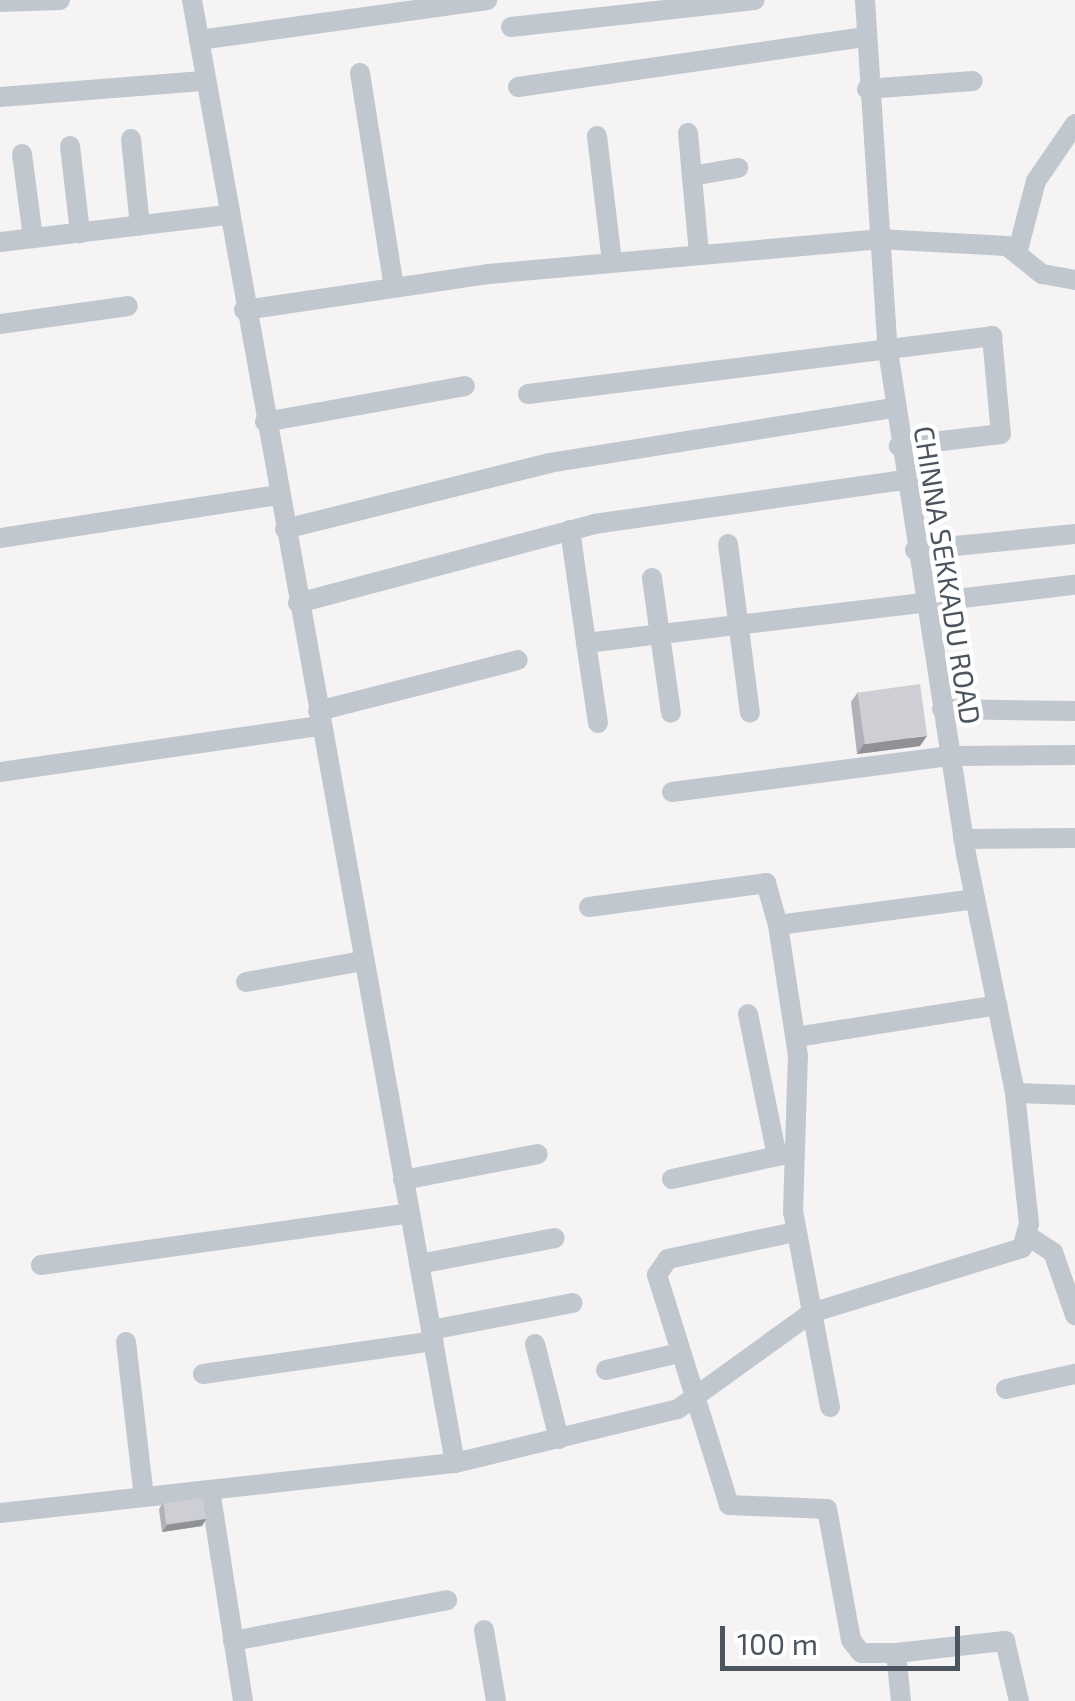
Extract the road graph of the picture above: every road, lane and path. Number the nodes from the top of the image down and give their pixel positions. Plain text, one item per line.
1 (60, 0) edge
2 (192, 0) edge
3 (486, 0) edge
4 (756, 0) edge
5 (865, 0) edge
6 (0, 2) edge
7 (511, 26) dead end
8 (863, 37) junction
9 (199, 40) junction
10 (360, 73) dead end
11 (205, 81) junction
12 (973, 81) dead end
13 (518, 87) dead end
14 (867, 90) junction
15 (0, 97) edge
16 (1075, 124) edge
17 (688, 133) dead end
18 (597, 136) dead end
19 (131, 139) dead end
20 (70, 146) dead end
21 (22, 154) dead end
22 (738, 168) dead end
23 (692, 176) junction
24 (228, 216) junction
25 (140, 226) junction
26 (80, 232) junction
27 (32, 238) junction
28 (878, 239) junction
29 (0, 242) edge
30 (1018, 250) junction
31 (699, 254) junction
32 (612, 262) junction
33 (1075, 280) edge
34 (394, 287) junction
35 (128, 306) dead end
36 (244, 310) junction
37 (0, 324) edge
38 (886, 344) junction
39 (466, 386) dead end
40 (528, 394) dead end
41 (894, 408) junction
42 (265, 422) junction
43 (899, 446) junction
44 (903, 480) junction
45 (278, 494) junction
46 (285, 529) junction
47 (570, 530) junction
48 (1075, 534) edge
49 (0, 538) edge
50 (728, 544) dead end
51 (915, 550) junction
52 (652, 578) dead end
53 (1075, 585) edge
54 (923, 596) junction
55 (298, 603) junction
56 (740, 622) junction
57 (660, 632) junction
58 (586, 643) junction
59 (518, 660) dead end
60 (942, 709) junction
61 (1075, 711) edge
62 (671, 714) dead end
63 (750, 714) dead end
64 (319, 718) junction
65 (598, 723) dead end
66 (1075, 755) edge
67 (949, 756) junction
68 (0, 772) edge
69 (672, 792) dead end
70 (1075, 838) edge
71 (963, 839) junction
72 (975, 899) junction
73 (588, 906) dead end
74 (778, 924) junction
75 (363, 961) junction
76 (246, 982) dead end
77 (997, 1005) junction
78 (748, 1014) dead end
79 (796, 1037) junction
80 (1015, 1093) junction
81 (1075, 1095) edge
82 (538, 1154) dead end
83 (785, 1154) junction
84 (672, 1178) dead end
85 (403, 1180) junction
86 (410, 1213) junction
87 (795, 1232) junction
88 (1028, 1236) junction
89 (555, 1238) dead end
90 (419, 1264) junction
91 (41, 1265) dead end
92 (572, 1303) dead end
93 (811, 1313) junction
94 (1075, 1314) edge
95 (432, 1335) junction
96 (126, 1342) dead end
97 (535, 1344) dead end
98 (678, 1353) junction
99 (606, 1370) dead end
100 (203, 1374) dead end
101 (1075, 1374) edge
102 (1006, 1389) dead end
103 (692, 1400) junction
104 (830, 1407) dead end
105 (559, 1439) junction
106 (455, 1463) junction
107 (210, 1490) junction
108 (144, 1497) junction
109 (0, 1513) edge
110 (448, 1600) dead end
111 (484, 1630) dead end
112 (233, 1642) junction
113 (896, 1653) junction
114 (243, 1701) edge
115 (496, 1701) edge
116 (902, 1701) edge
117 (1019, 1701) edge

1 - 6 street
2 - 9 street
3 - 9 street
4 - 7 street
5 - 8 street, CHINNA SEKKADU ROAD
8 - 13 street
8 - 14 street, CHINNA SEKKADU ROAD
9 - 11 street
10 - 34 street
11 - 15 street
11 - 24 street
12 - 14 street
14 - 28 street, CHINNA SEKKADU ROAD
16 - 30 street
17 - 23 street
18 - 32 street
19 - 25 street
20 - 26 street
21 - 27 street
22 - 23 street
23 - 31 street
24 - 25 street
24 - 36 street
25 - 26 street
26 - 27 street
27 - 29 street
28 - 30 street
28 - 31 street
28 - 38 street, CHINNA SEKKADU ROAD
30 - 33 street
31 - 32 street
32 - 34 street
34 - 36 street
35 - 37 street
36 - 42 street
38 - 40 street
38 - 41 street, CHINNA SEKKADU ROAD
38 - 43 street
39 - 42 street
41 - 43 street, CHINNA SEKKADU ROAD
41 - 46 street
42 - 45 street
43 - 44 street, CHINNA SEKKADU ROAD
44 - 47 street
44 - 51 street, CHINNA SEKKADU ROAD
45 - 46 street
45 - 49 street
46 - 55 street
47 - 55 street
47 - 58 street
48 - 51 street
50 - 56 street
51 - 54 street, CHINNA SEKKADU ROAD
52 - 57 street
53 - 54 street
54 - 56 street
54 - 60 street, CHINNA SEKKADU ROAD
55 - 64 street
56 - 57 street
56 - 63 street
57 - 58 street
57 - 62 street
58 - 65 street
59 - 64 street
60 - 61 street
60 - 67 street, CHINNA SEKKADU ROAD
64 - 68 street
64 - 75 street
66 - 67 street
67 - 69 street
67 - 71 street, CHINNA SEKKADU ROAD
70 - 71 street
71 - 72 street, CHINNA SEKKADU ROAD
72 - 74 street
72 - 77 street, CHINNA SEKKADU ROAD
73 - 74 street
74 - 79 street
75 - 76 street
75 - 85 street
77 - 79 street
77 - 80 street, CHINNA SEKKADU ROAD
78 - 83 street
79 - 83 street
80 - 81 street
80 - 88 street, CHINNA SEKKADU ROAD
82 - 85 street
83 - 84 street
83 - 87 street
85 - 86 street
86 - 90 street
86 - 91 street
87 - 93 street
87 - 98 street
88 - 93 street
88 - 94 street
89 - 90 street
90 - 95 street
92 - 95 street
93 - 103 street
93 - 104 street
95 - 100 street
95 - 106 street
96 - 108 street
97 - 105 street
98 - 99 street
98 - 103 street
101 - 102 street
103 - 105 street
103 - 113 street
105 - 106 street
106 - 107 street
107 - 108 street
107 - 112 street
108 - 109 street
110 - 112 street
111 - 115 street
112 - 114 street
113 - 116 street
113 - 117 street

